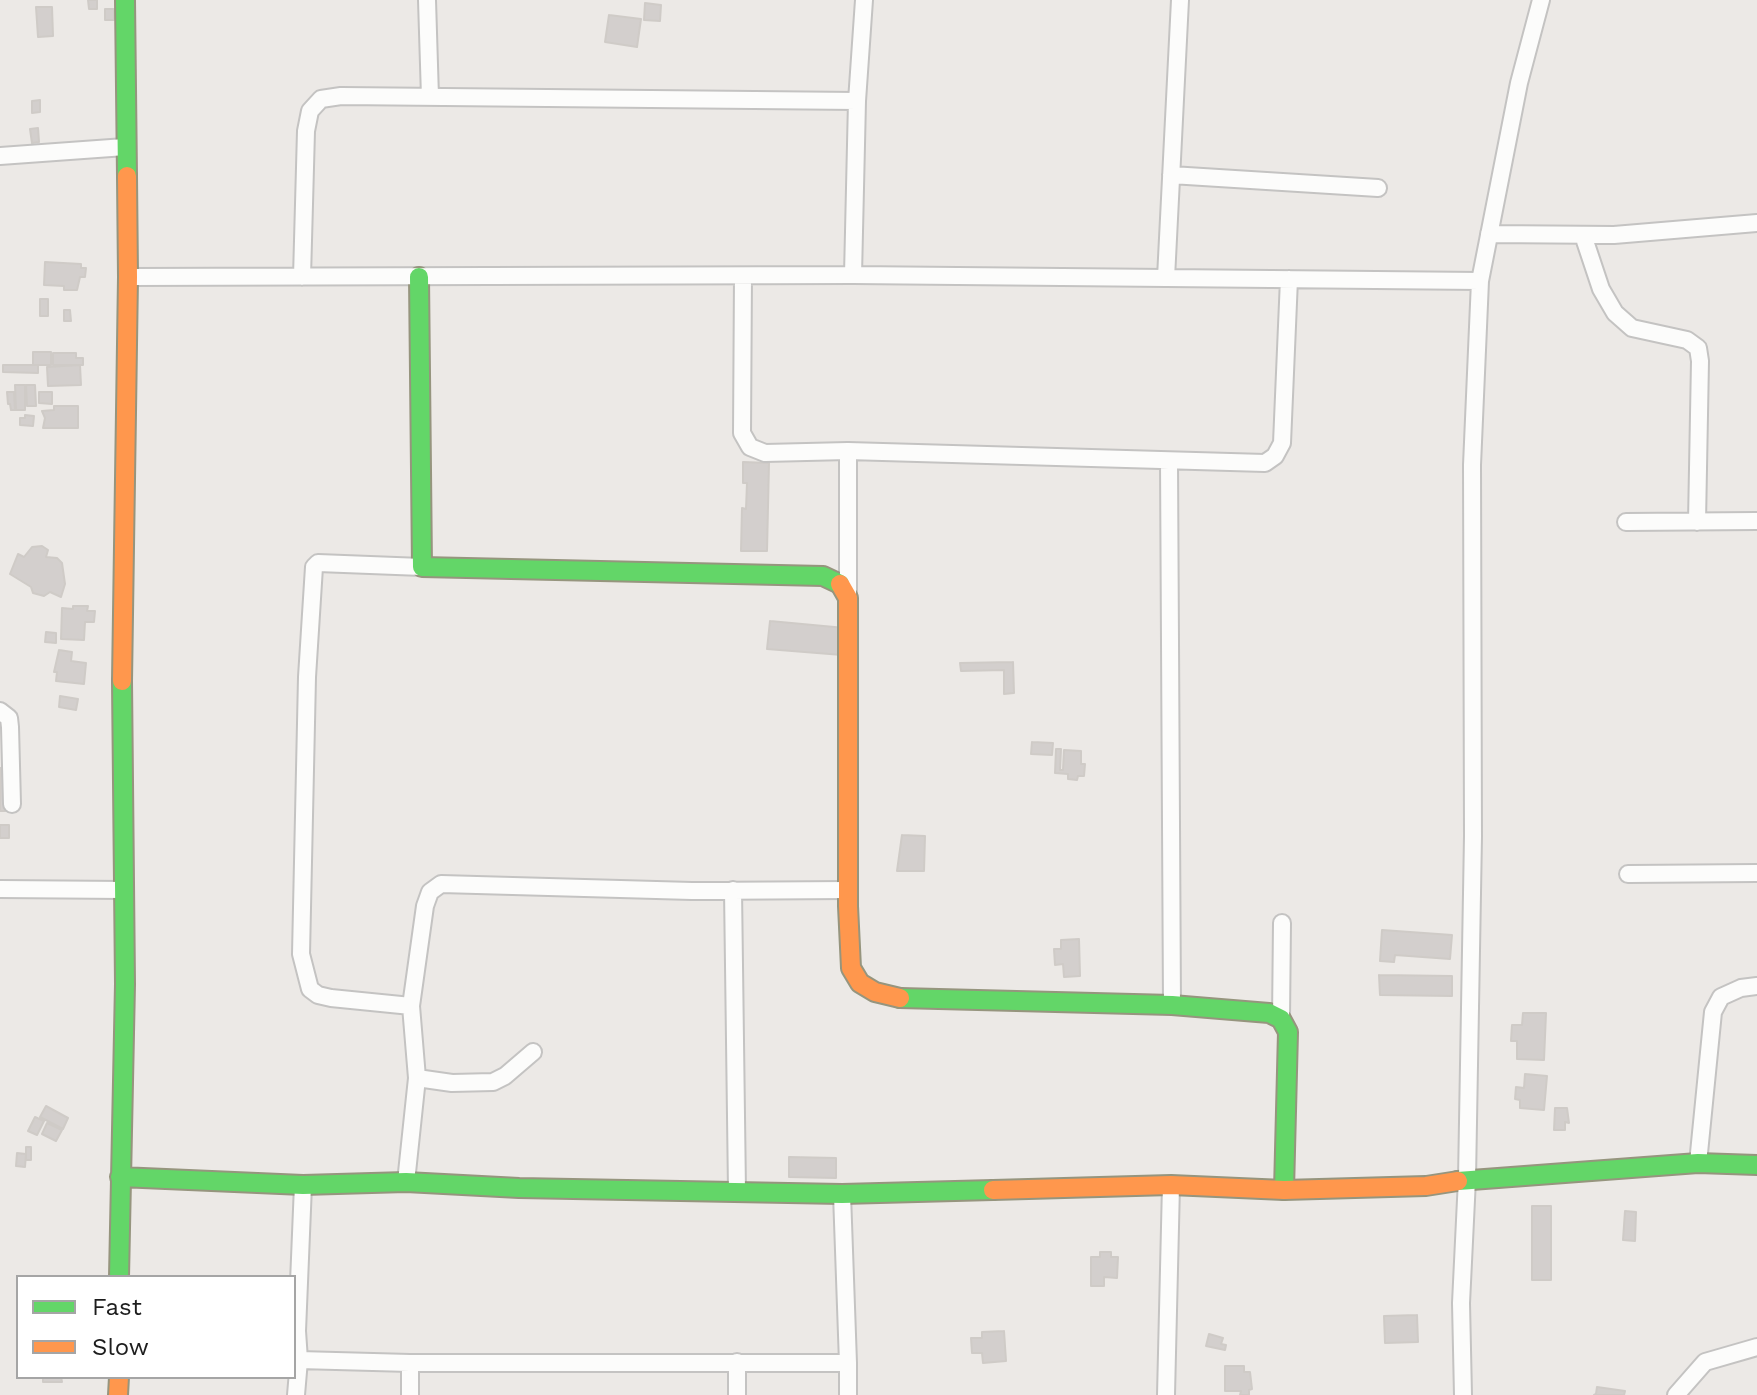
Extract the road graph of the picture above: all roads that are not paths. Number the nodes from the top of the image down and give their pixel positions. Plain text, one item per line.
1 (125, 0) edge
2 (427, 0) edge
3 (864, 0) edge
4 (1180, 0) edge
5 (1541, 1) edge
6 (430, 97) junction
7 (857, 101) junction
8 (125, 147) junction
9 (0, 156) edge
10 (1171, 175) junction
11 (1378, 188) dead end
12 (1757, 223) edge
13 (1489, 234) junction
14 (1583, 235) junction
15 (853, 275) junction
16 (743, 276) junction
17 (128, 277) junction
18 (302, 277) junction
19 (419, 277) junction
20 (1166, 278) junction
21 (1289, 279) junction
22 (1480, 281) junction
23 (848, 451) junction
24 (1169, 461) junction
25 (1757, 521) edge
26 (1626, 522) dead end
27 (1697, 522) junction
28 (422, 567) junction
29 (848, 598) junction
30 (0, 711) edge
31 (12, 804) dead end
32 (1757, 873) edge
33 (1628, 874) dead end
34 (0, 889) edge
35 (124, 890) junction
36 (733, 890) junction
37 (848, 890) junction
38 (1282, 923) dead end
39 (1757, 986) edge
40 (1172, 1005) junction
41 (411, 1006) junction
42 (1281, 1019) junction
43 (533, 1052) dead end
44 (417, 1078) junction
45 (1698, 1163) junction
46 (1757, 1165) edge
47 (120, 1177) junction
48 (1467, 1179) junction
49 (406, 1182) junction
50 (303, 1185) junction
51 (1171, 1185) junction
52 (1284, 1190) junction
53 (737, 1191) junction
54 (842, 1194) junction
55 (119, 1275) edge
56 (1757, 1347) edge
57 (299, 1360) junction
58 (737, 1362) junction
59 (410, 1363) junction
60 (848, 1363) junction
61 (296, 1395) edge
62 (410, 1395) edge
63 (737, 1395) edge
64 (848, 1395) edge
65 (1166, 1395) edge
66 (1463, 1395) edge
67 (1676, 1395) edge

1 - 8 street
2 - 6 street
3 - 7 street
4 - 10 street
5 - 13 street
6 - 7 street
6 - 18 street
7 - 15 street
8 - 9 street
8 - 17 street
10 - 11 street
10 - 20 street
12 - 14 street
13 - 14 street
13 - 22 street
14 - 27 street
15 - 16 street
15 - 20 street
16 - 19 street
16 - 23 street
17 - 18 street
17 - 35 street
18 - 19 street
19 - 28 street
20 - 21 street
21 - 22 street
21 - 24 street
22 - 48 street
23 - 24 street
23 - 29 street
24 - 40 street
25 - 27 street
26 - 27 street
28 - 29 street
28 - 41 street
29 - 37 street
30 - 31 street
32 - 33 street
34 - 35 street
35 - 47 street
36 - 37 street
36 - 41 street
36 - 53 street
37 - 40 street
38 - 42 street
39 - 45 street
40 - 42 street
41 - 44 street
42 - 52 street
43 - 44 street
44 - 49 street
45 - 46 street
45 - 48 street
47 - 50 street
47 - 55 street
48 - 52 street
48 - 66 street
49 - 50 street
49 - 53 street
50 - 57 street
51 - 52 street
51 - 54 street
51 - 65 street
53 - 54 street
54 - 60 street
56 - 67 street
57 - 59 street
57 - 61 street
58 - 59 street
58 - 60 street
58 - 63 street
59 - 62 street
60 - 64 street

